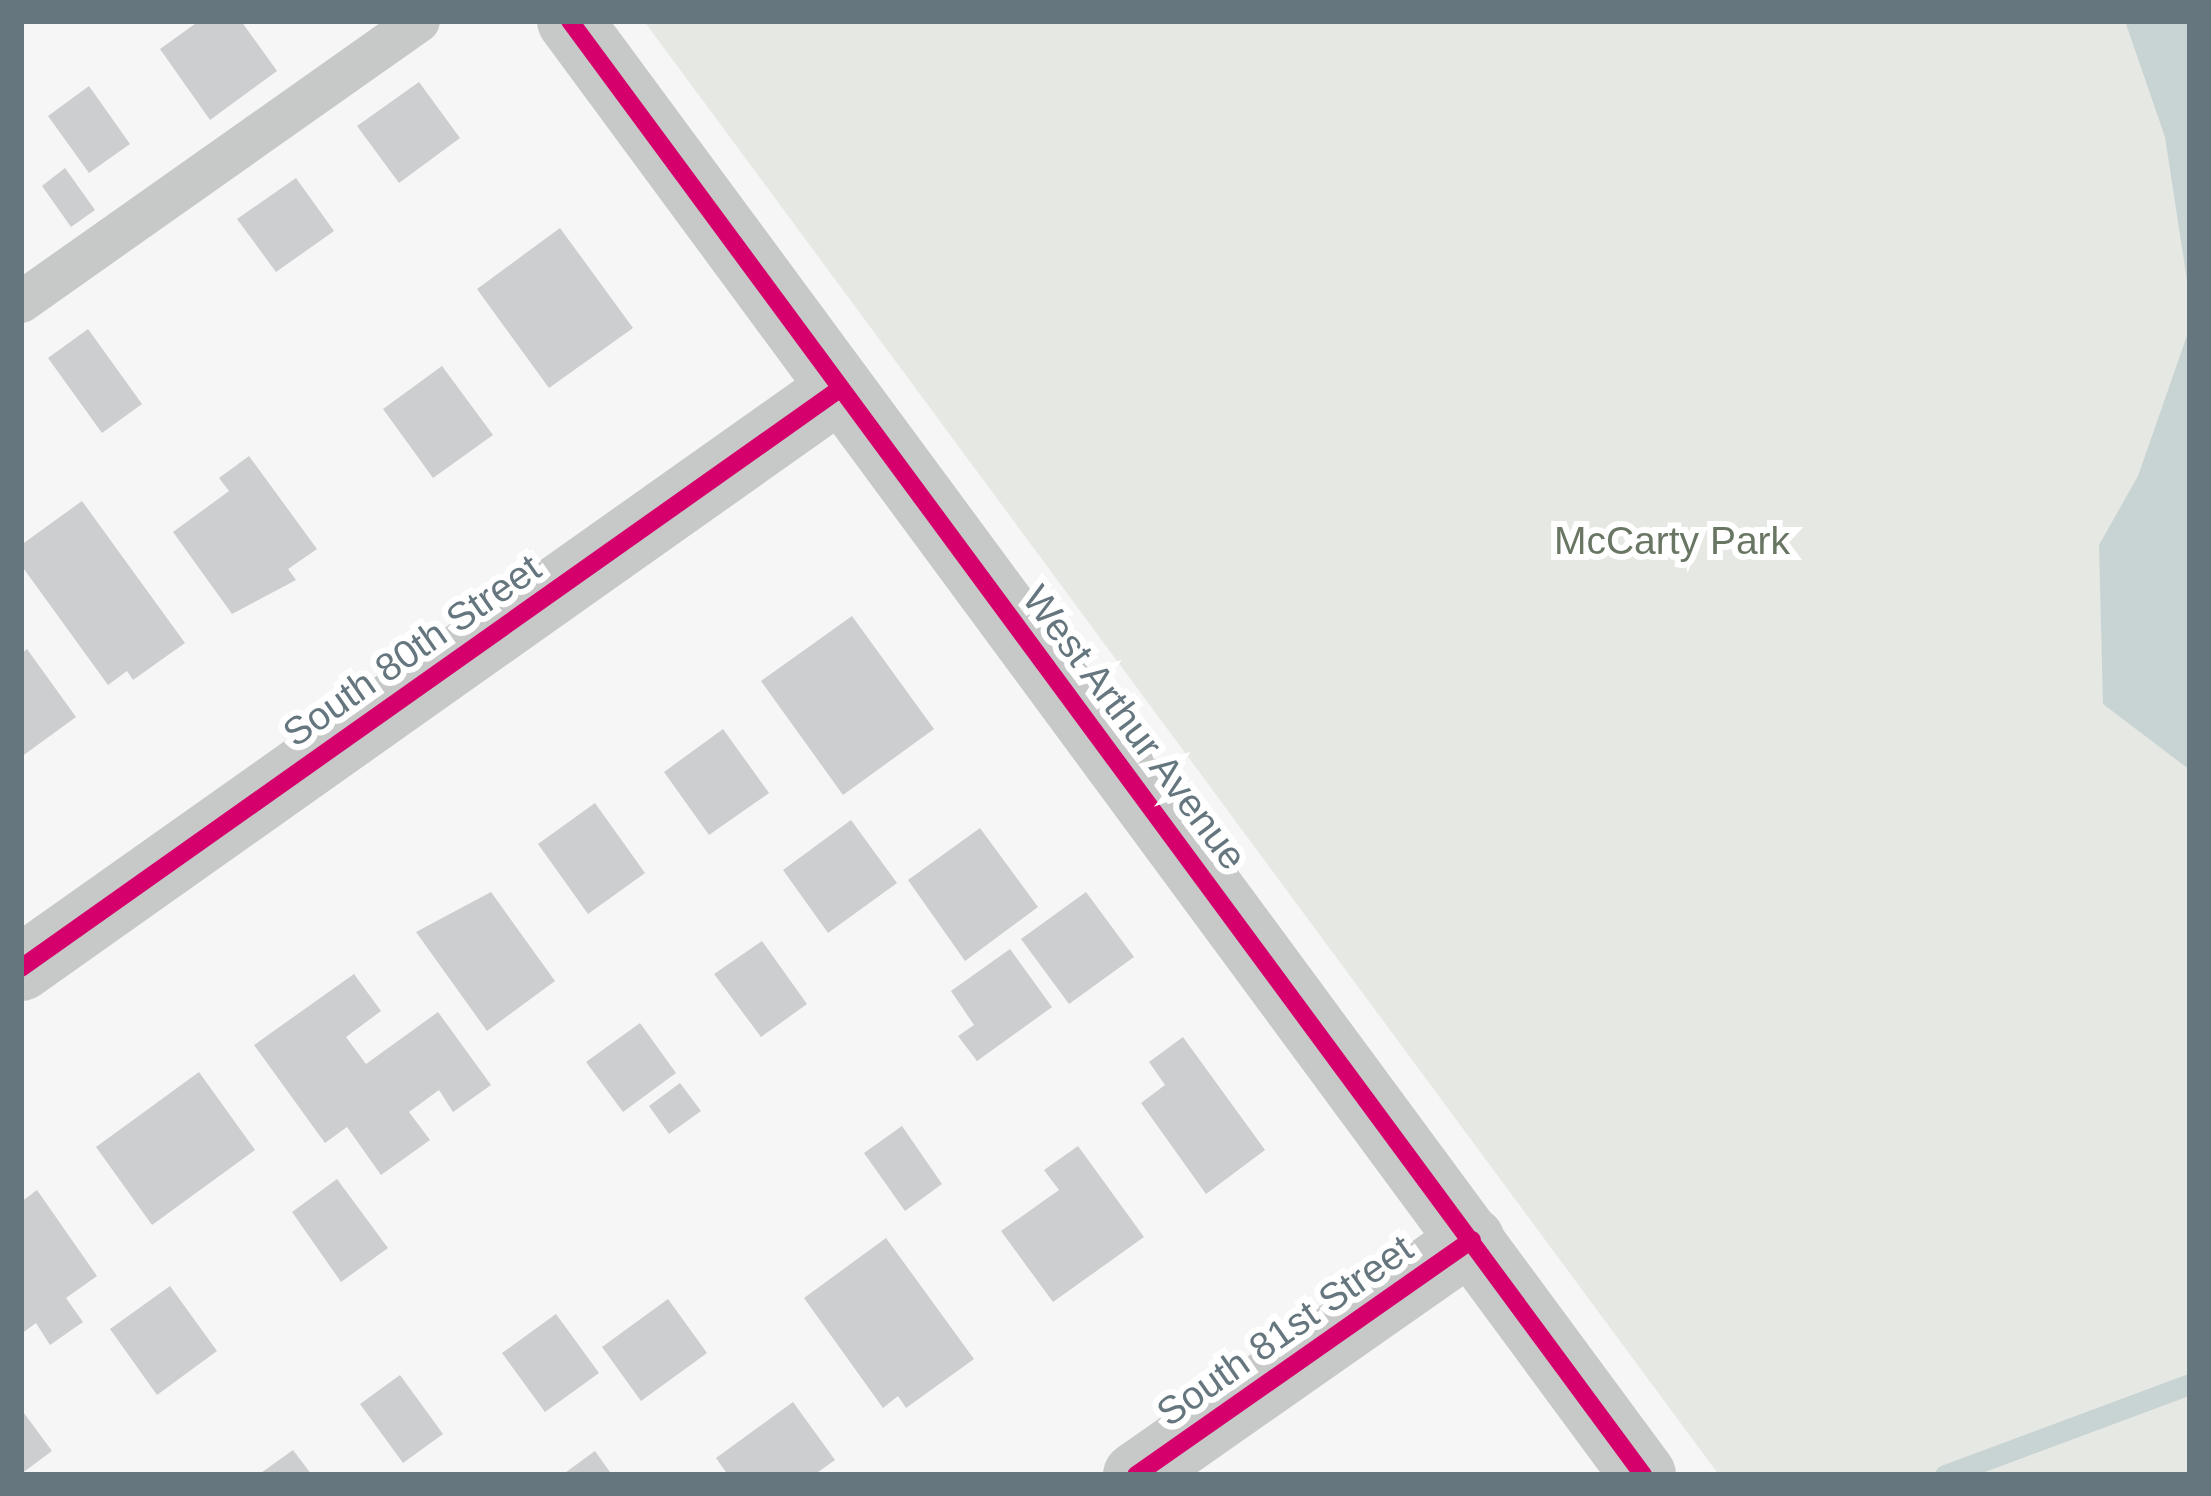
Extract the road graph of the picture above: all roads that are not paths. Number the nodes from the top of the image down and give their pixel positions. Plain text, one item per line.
1 (418, 21) edge
2 (570, 21) edge
3 (21, 302) edge
4 (841, 388) junction
5 (21, 968) edge
6 (1472, 1240) junction
7 (1136, 1475) edge
8 (1643, 1475) edge

1 - 3 lane
2 - 4 street, West Arthur Avenue
4 - 5 street, South 80th Street
4 - 6 street, West Arthur Avenue
6 - 7 street, South 81st Street
6 - 8 street, West Arthur Avenue

